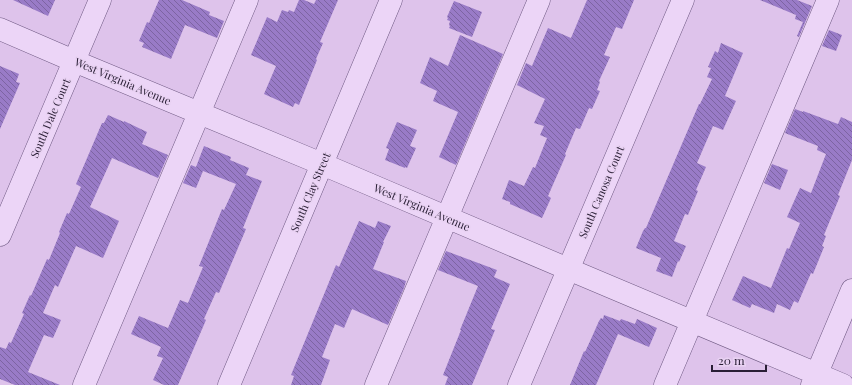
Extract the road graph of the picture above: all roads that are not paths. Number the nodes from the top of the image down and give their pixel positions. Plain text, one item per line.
1 (100, 0) edge
2 (246, 0) edge
3 (391, 0) edge
4 (539, 0) edge
5 (683, 0) edge
6 (828, 0) edge
7 (0, 29) edge
8 (74, 61) junction
9 (199, 113) junction
10 (322, 164) junction
11 (447, 218) junction
12 (0, 235) edge
13 (568, 269) junction
14 (852, 290) edge
15 (692, 322) junction
16 (814, 379) edge
17 (84, 385) edge
18 (229, 385) edge
19 (376, 385) edge
20 (519, 385) edge
21 (665, 385) edge
22 (843, 385) edge

1 - 8 street, South Dale Court
2 - 9 street
3 - 10 street, South Clay Street
4 - 11 street
5 - 13 street, South Canosa Court
6 - 15 street
7 - 8 street, West Virginia Avenue
8 - 9 street, West Virginia Avenue
8 - 12 street, South Dale Court
9 - 10 street, West Virginia Avenue
9 - 17 street
10 - 11 street, West Virginia Avenue
10 - 18 street, South Clay Street
11 - 13 street, West Virginia Avenue
11 - 19 street
13 - 15 street, West Virginia Avenue
13 - 20 street, South Canosa Court
14 - 16 street
15 - 16 street, West Virginia Avenue
15 - 21 street
16 - 22 street, West Virginia Avenue

